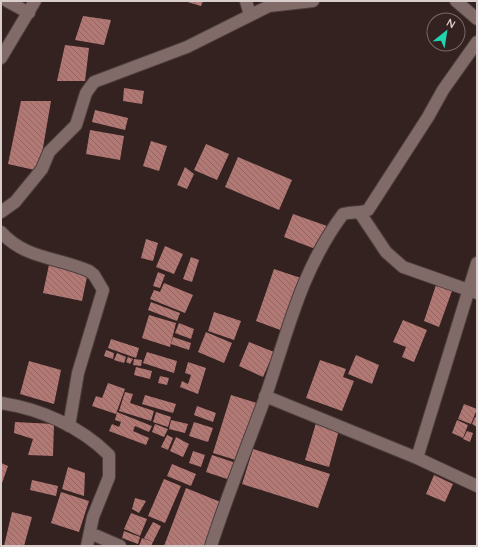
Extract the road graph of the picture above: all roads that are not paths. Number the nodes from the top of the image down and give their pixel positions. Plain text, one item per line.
1 (7, 1) edge
2 (35, 1) edge
3 (246, 1) edge
4 (313, 1) edge
5 (456, 1) edge
6 (270, 4) edge
7 (29, 12) junction
8 (250, 15) junction
9 (477, 19) edge
10 (477, 42) edge
11 (1, 58) edge
12 (1, 212) edge
13 (360, 213) junction
14 (1, 232) edge
15 (477, 263) edge
16 (472, 291) edge
17 (265, 396) junction
18 (1, 403) edge
19 (69, 426) junction
20 (417, 458) junction
21 (477, 486) edge
22 (90, 533) junction
23 (87, 546) edge
24 (120, 546) edge
25 (211, 546) edge

1 - 7 street
2 - 7 street
3 - 8 street
4 - 6 street
5 - 9 street
6 - 8 street
7 - 11 street
8 - 12 street
10 - 13 street
13 - 16 street
13 - 17 street
14 - 19 street
15 - 16 street
16 - 20 street
17 - 20 street
17 - 25 street
18 - 19 street
19 - 22 street
20 - 21 street
22 - 23 street
22 - 24 street

